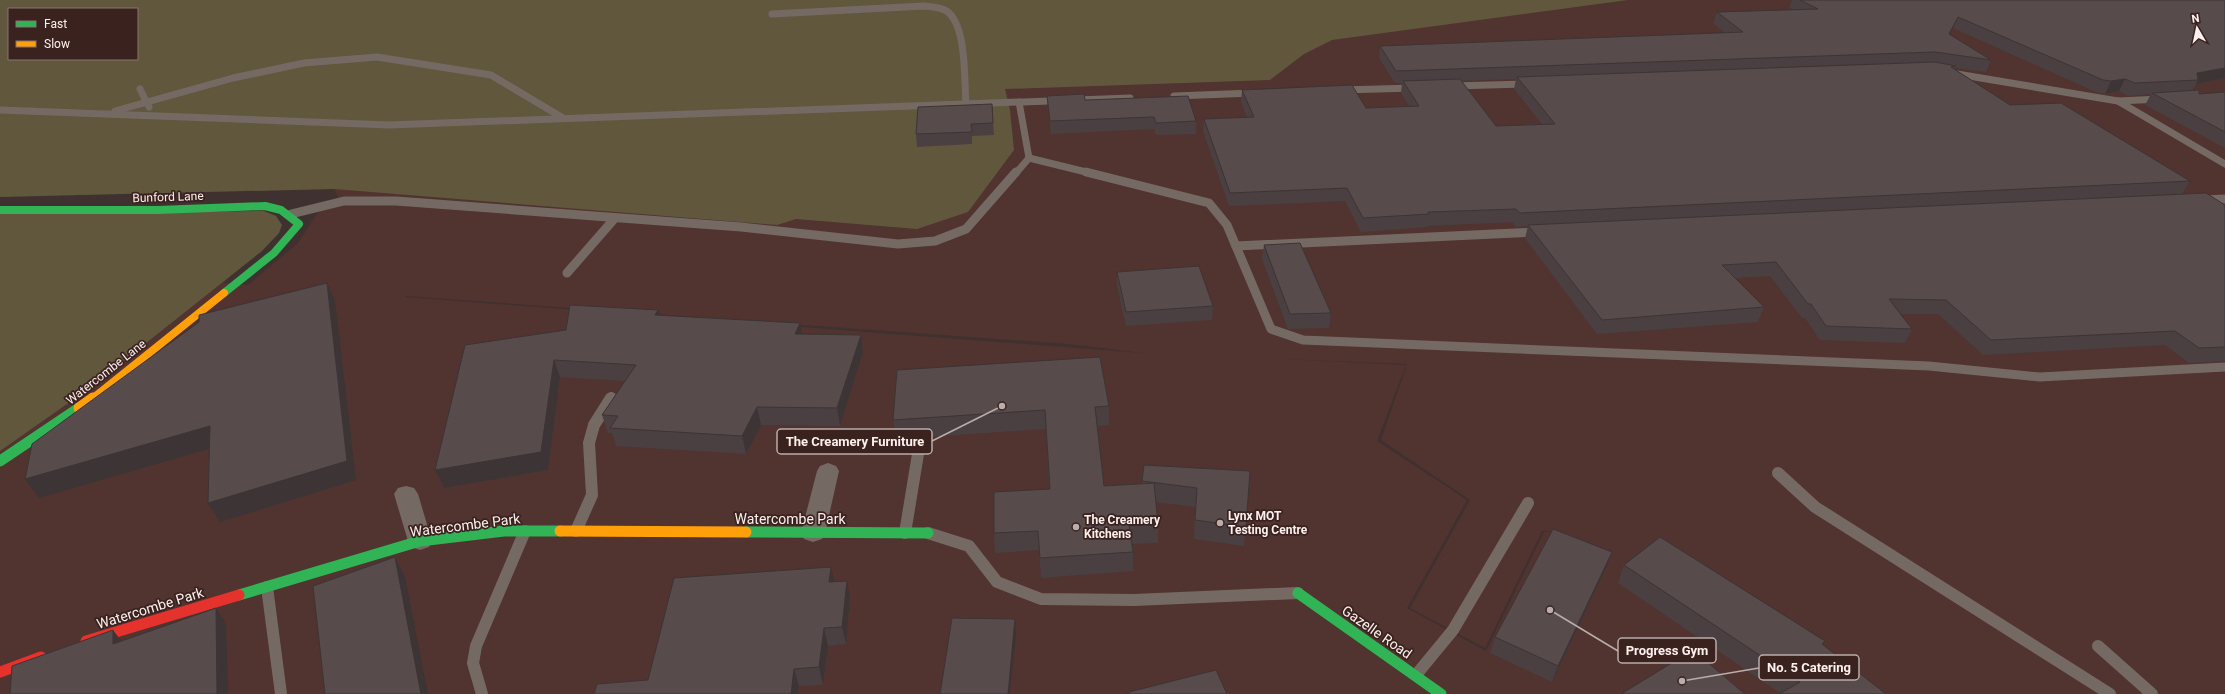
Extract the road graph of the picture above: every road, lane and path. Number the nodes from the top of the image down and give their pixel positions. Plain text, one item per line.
1 (772, 14) dead end
2 (1946, 72) edge
3 (1538, 83) edge
4 (1442, 87) edge
5 (1418, 88) edge
6 (140, 89) dead end
7 (1330, 91) edge
8 (1258, 93) edge
9 (1162, 97) edge
10 (1138, 98) edge
11 (2172, 98) edge
12 (2118, 100) junction
13 (147, 102) junction
14 (1019, 102) junction
15 (966, 104) junction
16 (0, 110) edge
17 (104, 114) junction
18 (154, 116) junction
19 (563, 118) junction
20 (1029, 158) junction
21 (2225, 164) edge
22 (2225, 199) edge
23 (2197, 201) edge
24 (0, 210) edge
25 (291, 214) junction
26 (615, 218) junction
27 (1546, 231) edge
28 (1236, 246) junction
29 (567, 273) dead end
30 (2225, 367) edge
31 (612, 397) edge
32 (918, 454) dead end
33 (0, 461) edge
34 (828, 471) dead end
35 (1778, 473) dead end
36 (406, 494) dead end
37 (1528, 503) dead end
38 (525, 531) junction
39 (576, 531) junction
40 (905, 533) junction
41 (928, 533) joint
42 (813, 534) junction
43 (420, 541) junction
44 (267, 587) junction
45 (1298, 593) joint
46 (80, 643) edge
47 (2098, 646) dead end
48 (51, 653) edge
49 (0, 672) edge
50 (1416, 676) junction
51 (281, 694) edge
52 (482, 694) edge
53 (1441, 694) edge
54 (2110, 694) edge
55 (2152, 694) edge

1 - 15 lane
2 - 12 lane
3 - 4 lane
5 - 7 lane
6 - 13 lane
8 - 9 lane
10 - 14 lane
11 - 12 lane
12 - 21 lane
13 - 17 lane
13 - 18 lane
13 - 19 lane
14 - 15 lane
14 - 20 lane
15 - 19 lane
16 - 17 lane
17 - 18 lane
18 - 19 lane
20 - 26 lane
20 - 28 lane
22 - 23 lane
24 - 25 street, Bunford Lane
25 - 26 lane
25 - 33 street, Watercombe Lane
26 - 29 lane
27 - 28 lane
28 - 30 lane
31 - 39 lane
32 - 40 lane
34 - 42 street
35 - 54 lane
36 - 43 street
37 - 50 lane
38 - 39 street, Watercombe Park
38 - 43 street, Watercombe Park
38 - 52 lane
39 - 42 street, Watercombe Park
40 - 41 street, Watercombe Park
40 - 42 street, Watercombe Park
41 - 45 lane
43 - 44 street, Watercombe Park
44 - 46 street, Watercombe Park
44 - 51 lane
45 - 50 street, Gazelle Road
47 - 55 lane
48 - 49 street
50 - 53 street, Gazelle Road

